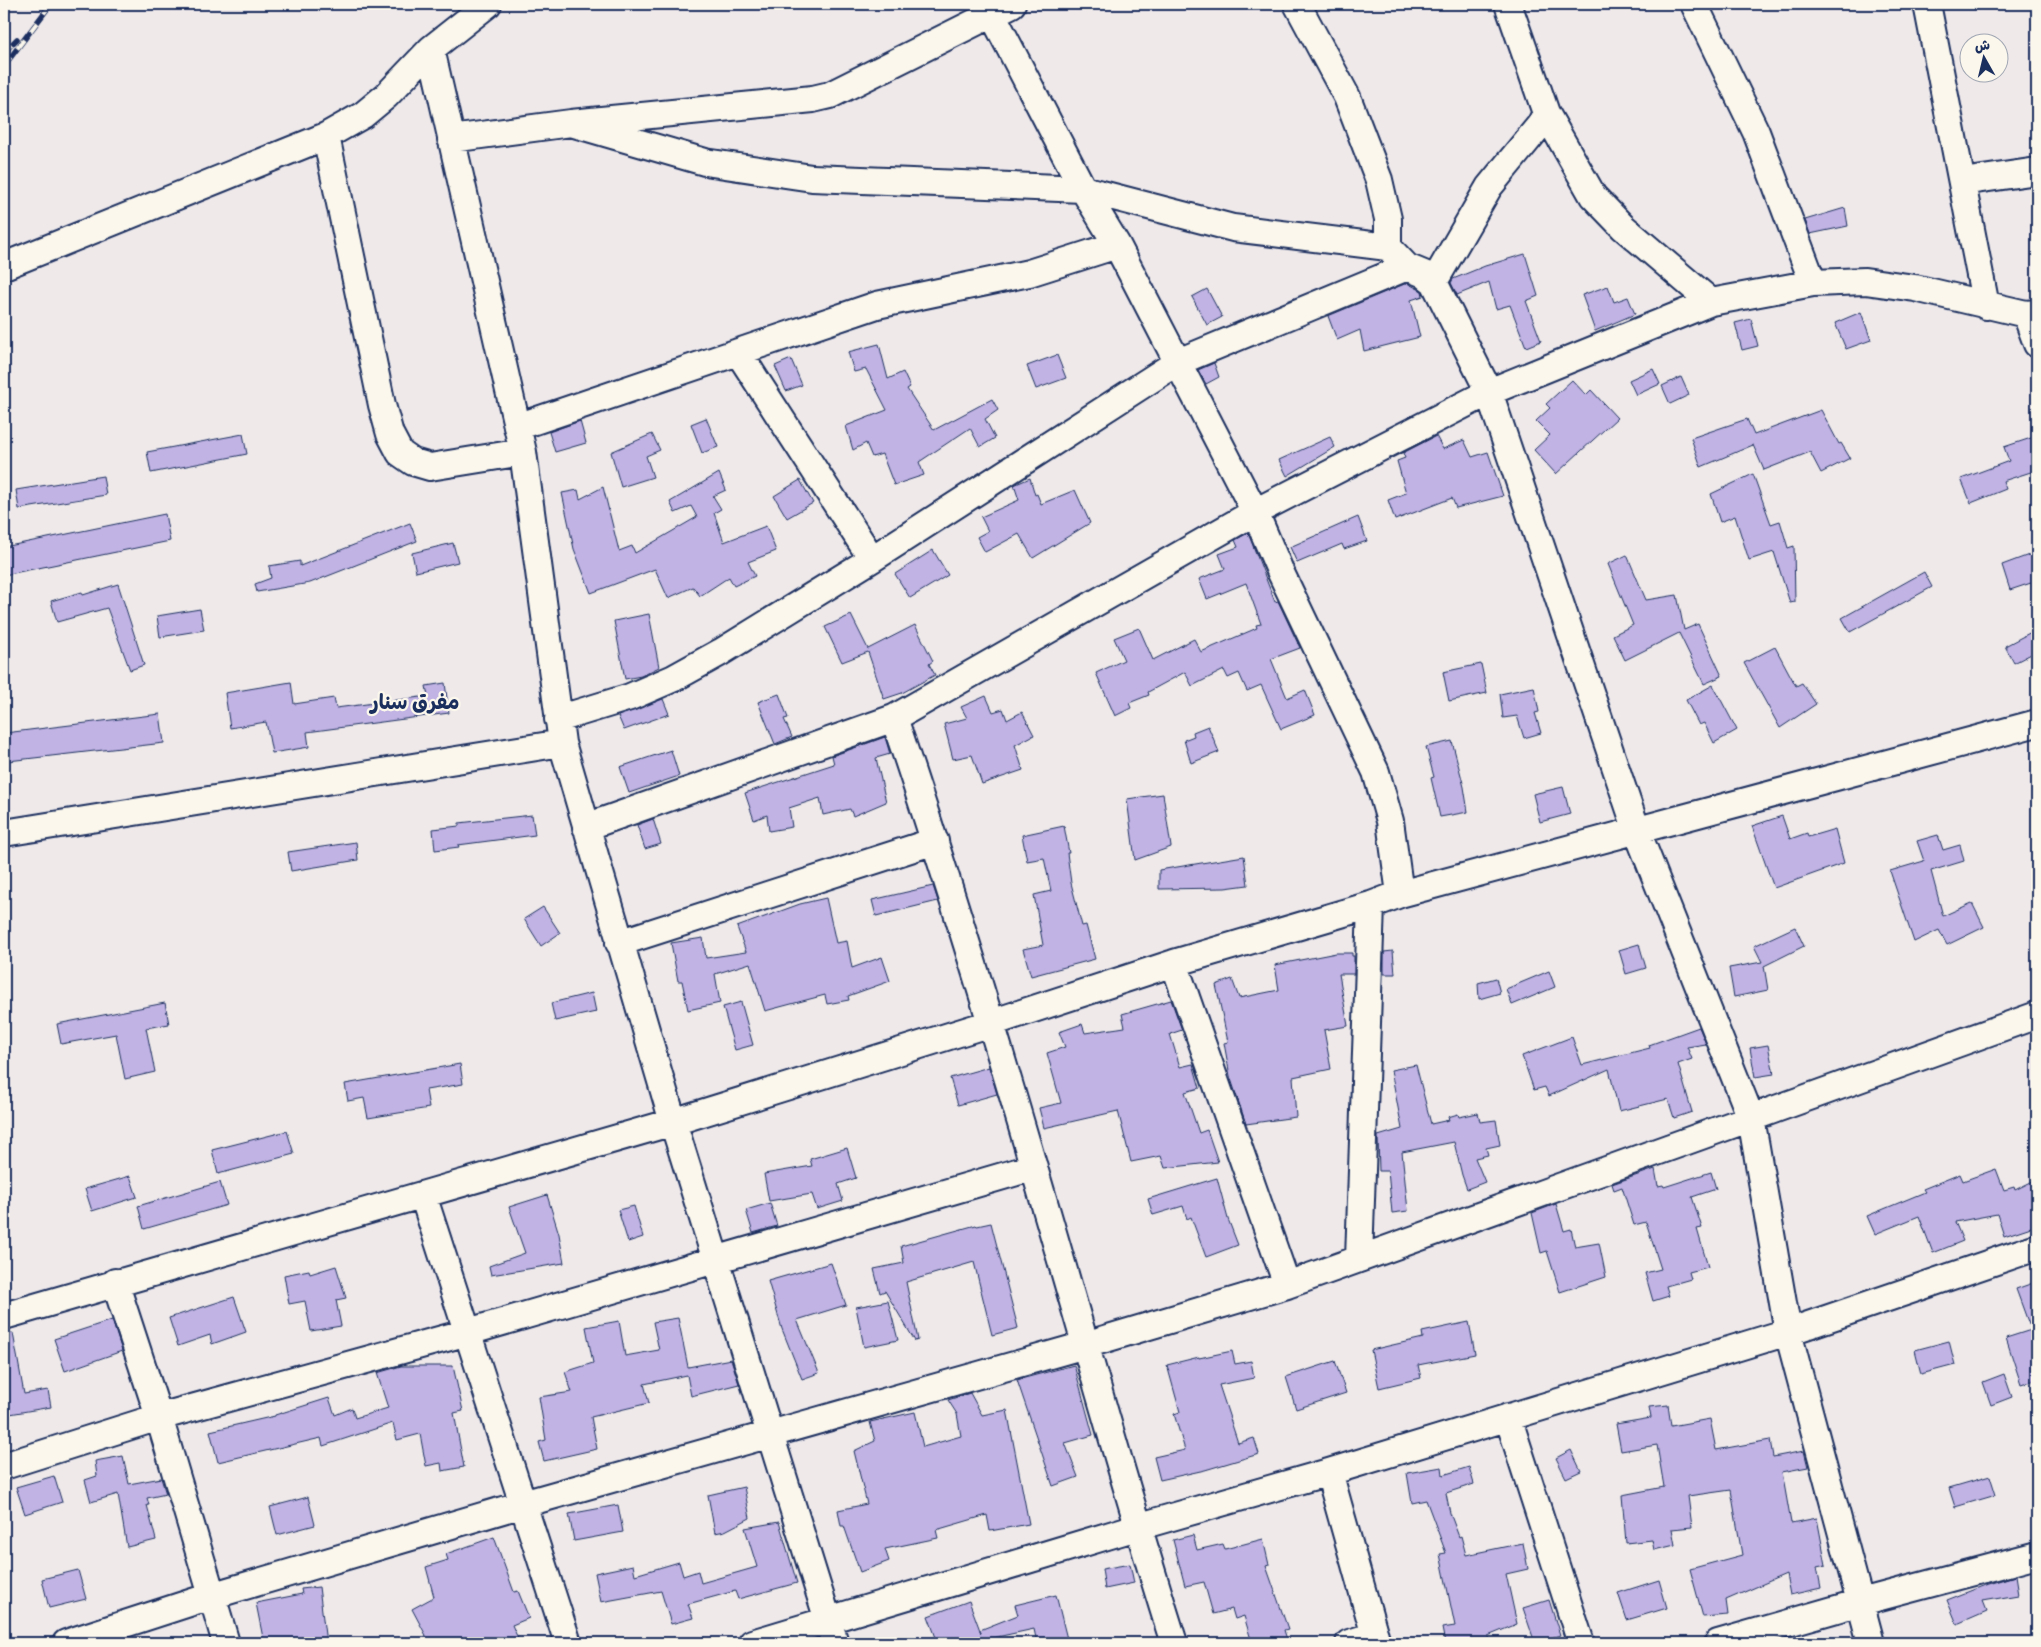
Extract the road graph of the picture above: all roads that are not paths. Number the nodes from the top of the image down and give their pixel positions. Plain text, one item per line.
1 (488, 4) edge
2 (1297, 4) edge
3 (1508, 4) edge
4 (1694, 4) edge
5 (1927, 4) edge
6 (997, 7) edge
7 (431, 49) junction
8 (1546, 113) junction
9 (571, 123) junction
10 (326, 136) junction
11 (451, 139) junction
12 (2037, 170) edge
13 (1962, 182) junction
14 (1083, 189) junction
15 (1117, 245) junction
16 (1388, 247) junction
17 (4, 266) edge
18 (1406, 267) junction
19 (1434, 282) junction
20 (1812, 283) junction
21 (1711, 302) junction
22 (1986, 306) junction
23 (2031, 314) edge
24 (2037, 344) edge
25 (738, 352) junction
26 (1178, 362) junction
27 (1489, 392) junction
28 (517, 427) junction
29 (522, 452) junction
30 (1255, 512) junction
31 (872, 559) junction
32 (894, 718) junction
33 (2037, 723) edge
34 (560, 731) junction
35 (586, 827) junction
36 (1637, 831) junction
37 (4, 833) edge
38 (935, 841) junction
39 (1400, 894) junction
40 (1371, 905) junction
41 (619, 943) junction
42 (1174, 963) junction
43 (2037, 1015) edge
44 (991, 1023) junction
45 (1751, 1118) junction
46 (672, 1122) junction
47 (1034, 1167) junction
48 (423, 1195) junction
49 (2037, 1248) edge
50 (1359, 1259) junction
51 (714, 1261) junction
52 (115, 1282) junction
53 (1287, 1285) junction
54 (4, 1316) edge
55 (468, 1332) junction
56 (1788, 1332) junction
57 (1085, 1345) junction
58 (159, 1417) junction
59 (1508, 1417) junction
60 (770, 1436) junction
61 (4, 1466) edge
62 (1329, 1472) junction
63 (523, 1504) junction
64 (1137, 1527) junction
65 (2037, 1555) edge
66 (211, 1596) junction
67 (1862, 1602) junction
68 (832, 1632) edge
69 (1376, 1639) edge
70 (66, 1643) edge
71 (226, 1643) edge
72 (568, 1643) edge
73 (752, 1643) edge
74 (1174, 1643) edge
75 (1349, 1643) edge
76 (1581, 1643) edge
77 (1718, 1643) edge
78 (1871, 1643) edge

1 - 7 street
2 - 16 street
3 - 8 street
4 - 20 street
5 - 13 street
6 - 9 street
6 - 14 street
7 - 10 street
7 - 11 street
8 - 19 street
8 - 21 street
9 - 11 street
9 - 14 street
10 - 17 street
10 - 29 street
11 - 28 street
12 - 13 street
13 - 22 street
14 - 15 street
14 - 16 street
15 - 25 street
15 - 26 street
16 - 18 street
18 - 19 street
18 - 26 street
19 - 27 street
20 - 21 street
20 - 22 street
21 - 27 street
22 - 23 street
23 - 24 street
25 - 28 street
25 - 31 street
26 - 30 street
26 - 31 street
27 - 30 street
27 - 36 street
28 - 29 street
29 - 34 street
30 - 32 street
30 - 39 street
31 - 34 street
32 - 35 street
32 - 38 street
33 - 36 street
34 - 35 street
34 - 37 street
35 - 41 street
36 - 39 street
36 - 45 street
38 - 41 street
38 - 44 street
39 - 40 street
40 - 42 street
40 - 50 street
41 - 46 street
42 - 44 street
42 - 53 street
43 - 45 street
44 - 46 street
44 - 47 street
45 - 50 street
45 - 56 street
46 - 48 street
46 - 51 street
47 - 51 street
47 - 57 street
48 - 52 street
48 - 55 street
49 - 56 street
50 - 53 street
51 - 55 street
51 - 60 street
52 - 54 street
52 - 58 street
53 - 57 street
55 - 58 street
55 - 63 street
56 - 59 street
56 - 67 street
57 - 60 street
57 - 64 street
58 - 61 street
58 - 66 street
59 - 62 street
59 - 76 street
60 - 63 street
60 - 68 street
62 - 64 street
62 - 69 street
63 - 66 street
63 - 72 street
64 - 68 street
64 - 74 street
65 - 67 street
66 - 70 street
66 - 71 street
67 - 77 street
67 - 78 street
68 - 73 street
69 - 75 street

